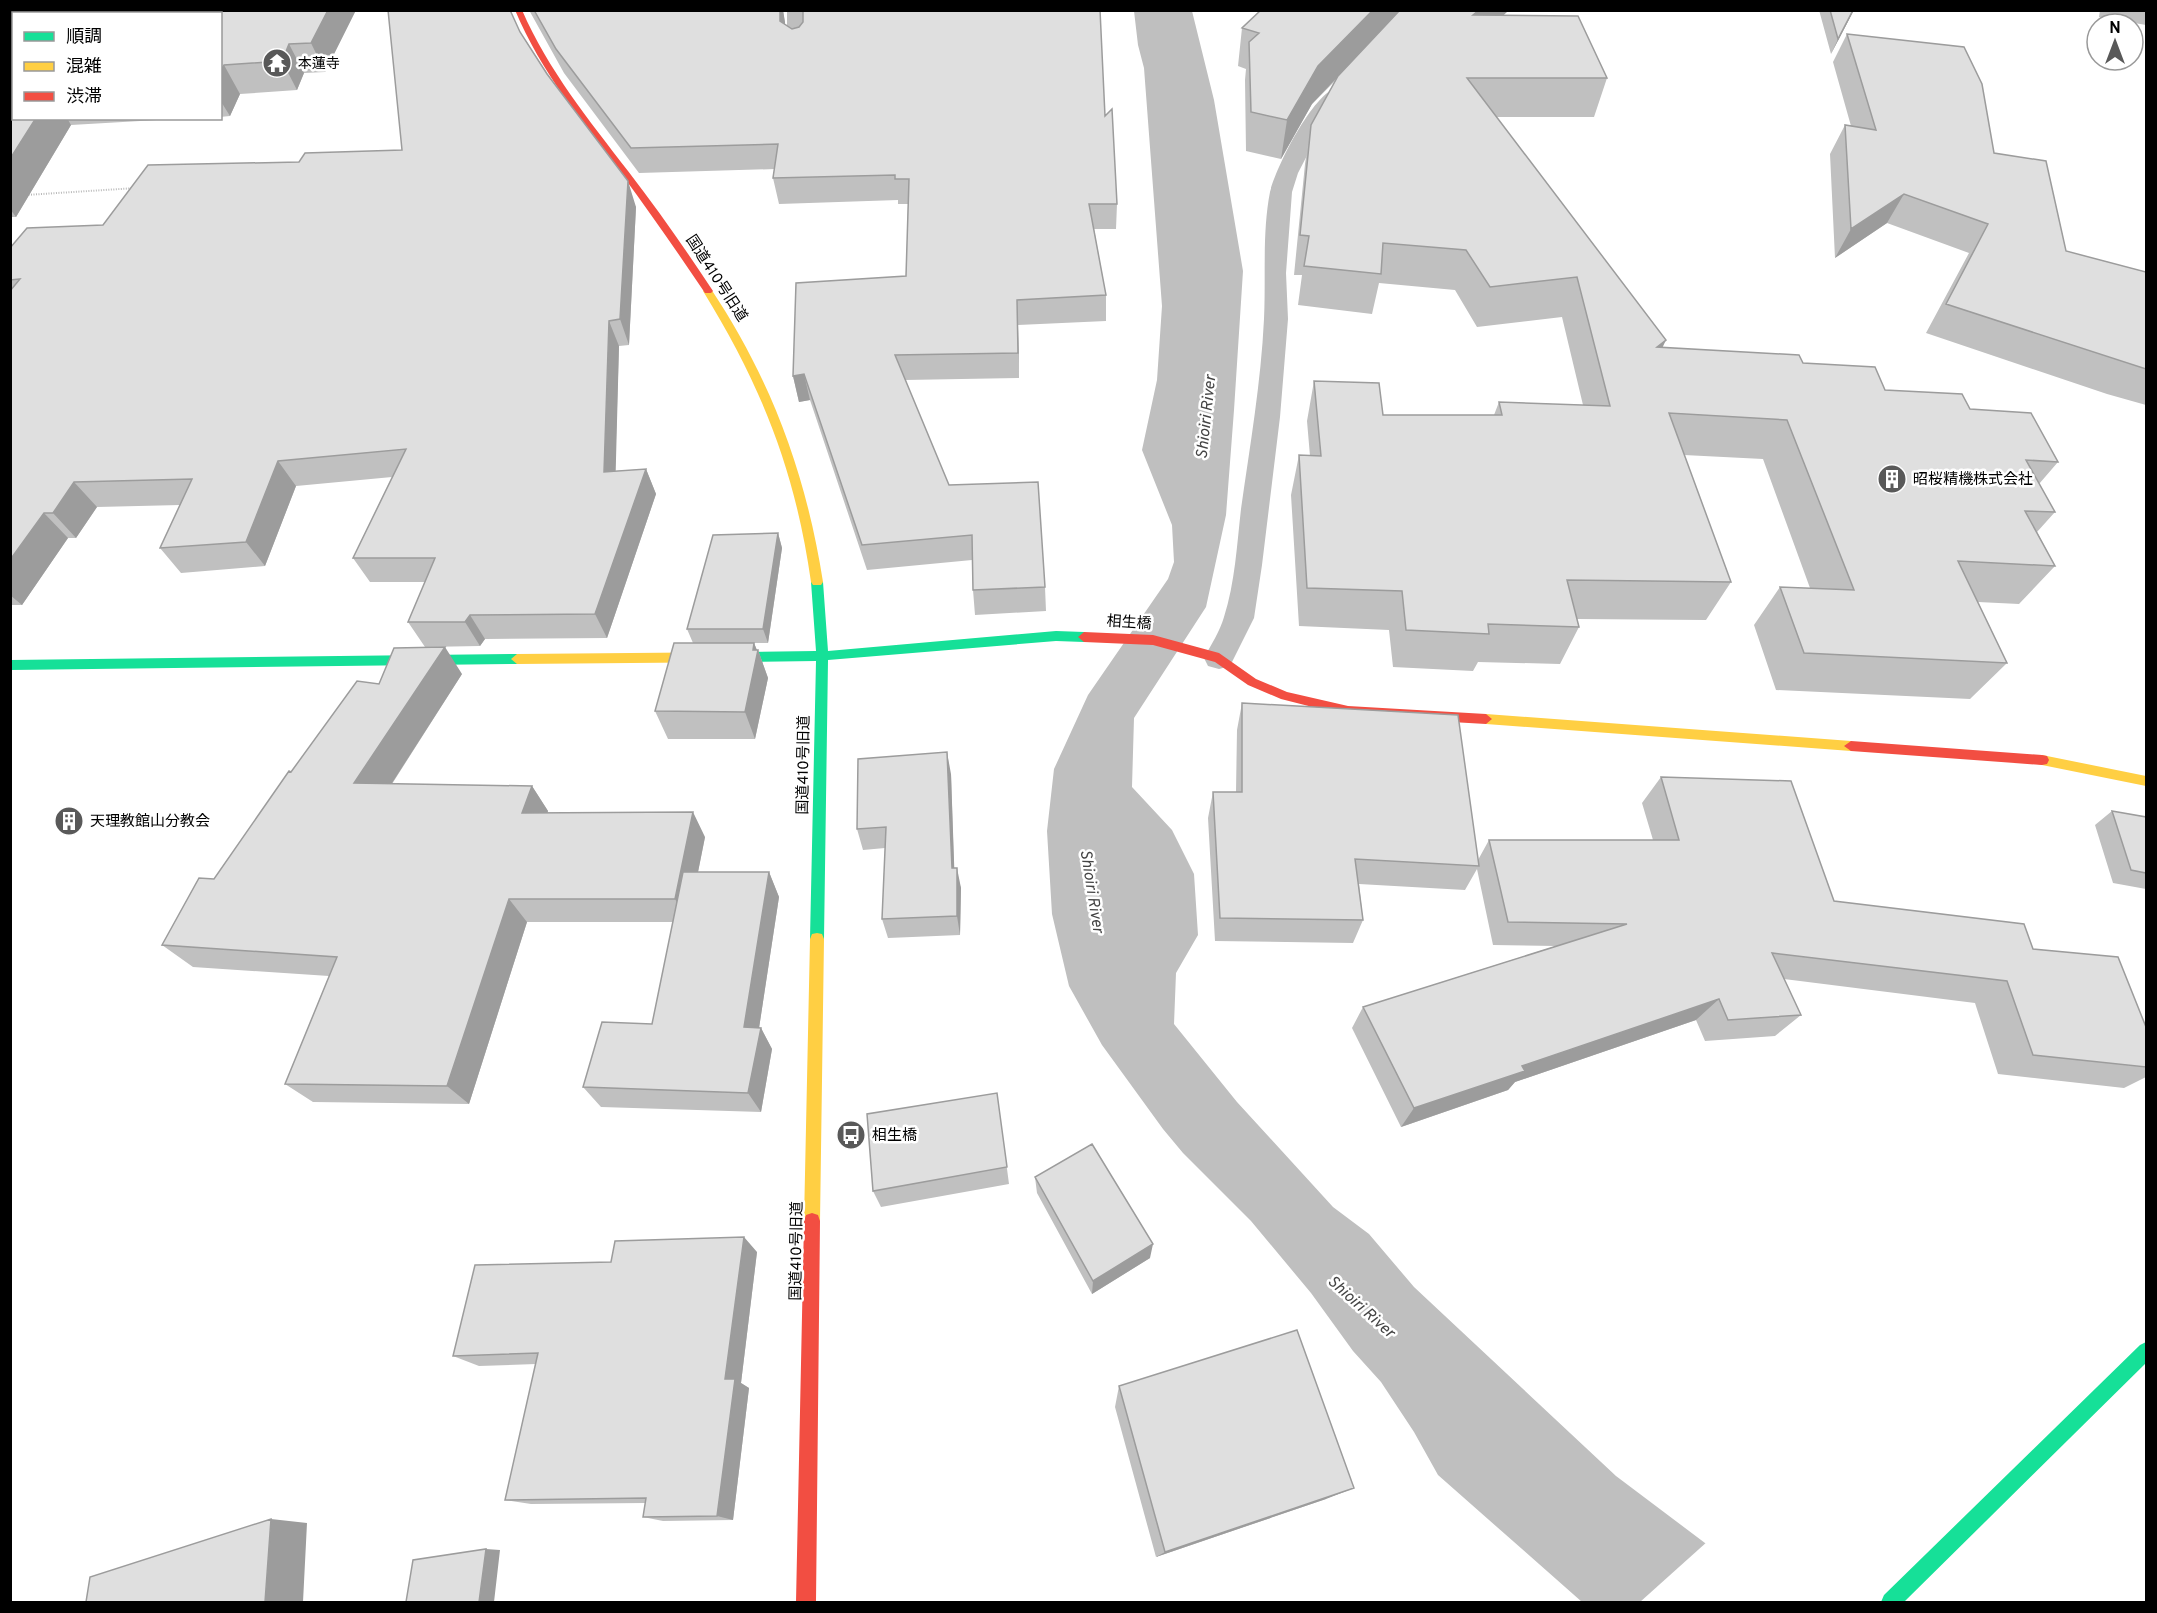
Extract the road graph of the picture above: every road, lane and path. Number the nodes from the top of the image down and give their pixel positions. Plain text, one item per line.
1 (518, 10) edge
2 (796, 10) edge
3 (796, 45) edge
4 (1353, 77) edge
5 (141, 188) edge
6 (22, 195) dead end
7 (1208, 655) junction
8 (822, 656) junction
9 (10, 665) edge
10 (2146, 781) edge
11 (2146, 1351) edge
12 (806, 1602) edge
13 (1891, 1602) edge

1 - 8 street, 国道410号旧道
2 - 3 street
4 - 7 street
5 - 6 path
7 - 8 street, 相生橋
7 - 10 street
8 - 9 street, 相生橋
8 - 12 street, 国道410号旧道
11 - 13 street

